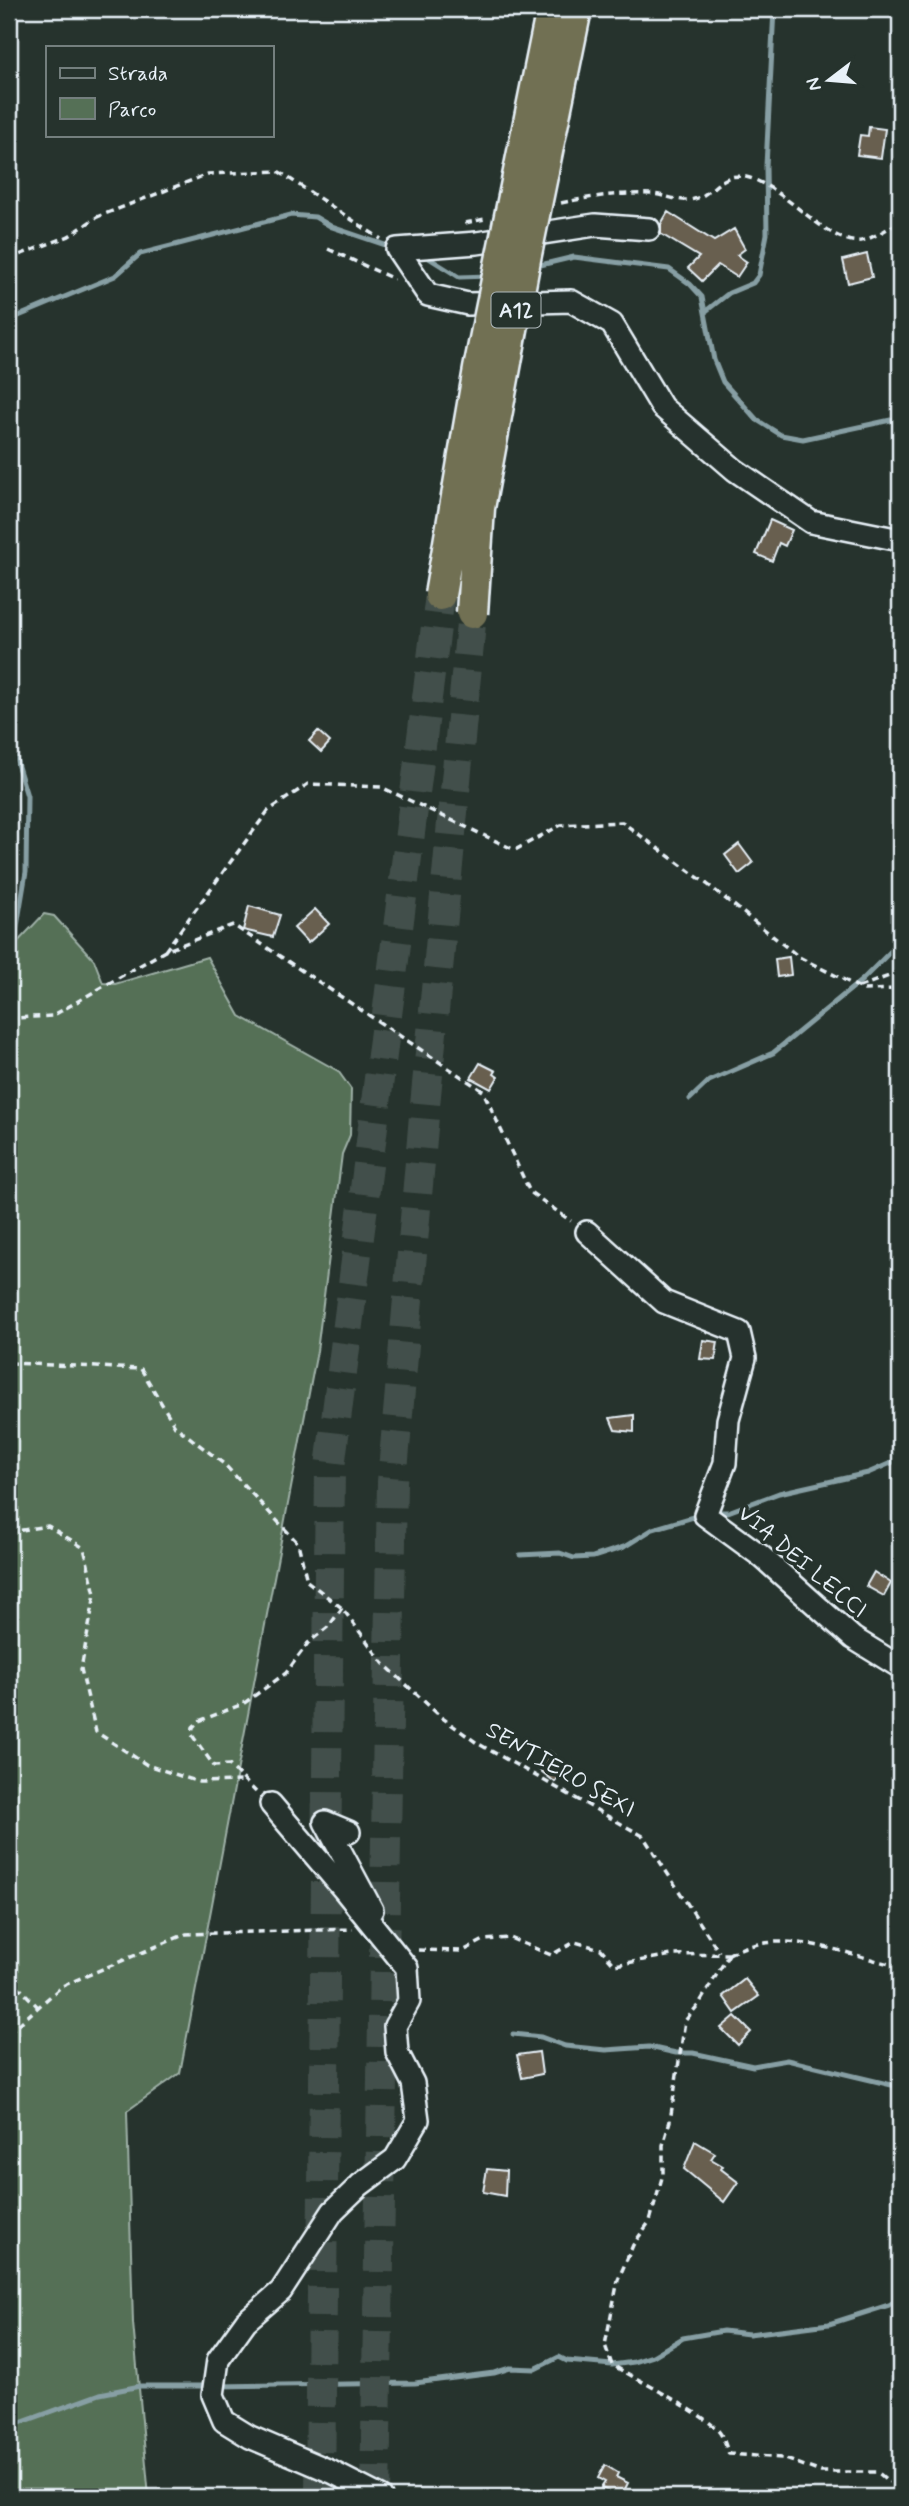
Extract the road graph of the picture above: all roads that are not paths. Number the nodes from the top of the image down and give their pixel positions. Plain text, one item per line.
1 (552, 9) edge
2 (576, 9) edge
3 (649, 229) dead end
4 (900, 540) edge
5 (440, 594) tunnel mouth
6 (472, 613) tunnel mouth
7 (587, 1232) road end
8 (900, 1667) edge
9 (271, 1804) dead end
10 (349, 1832) dead end
11 (376, 1929) junction
12 (381, 2497) edge

1 - 5 highway, A12, bridge
2 - 6 highway, A12, bridge
3 - 4 street
7 - 8 street, VIA DEI LECCI
9 - 11 street
10 - 11 street
11 - 12 street

